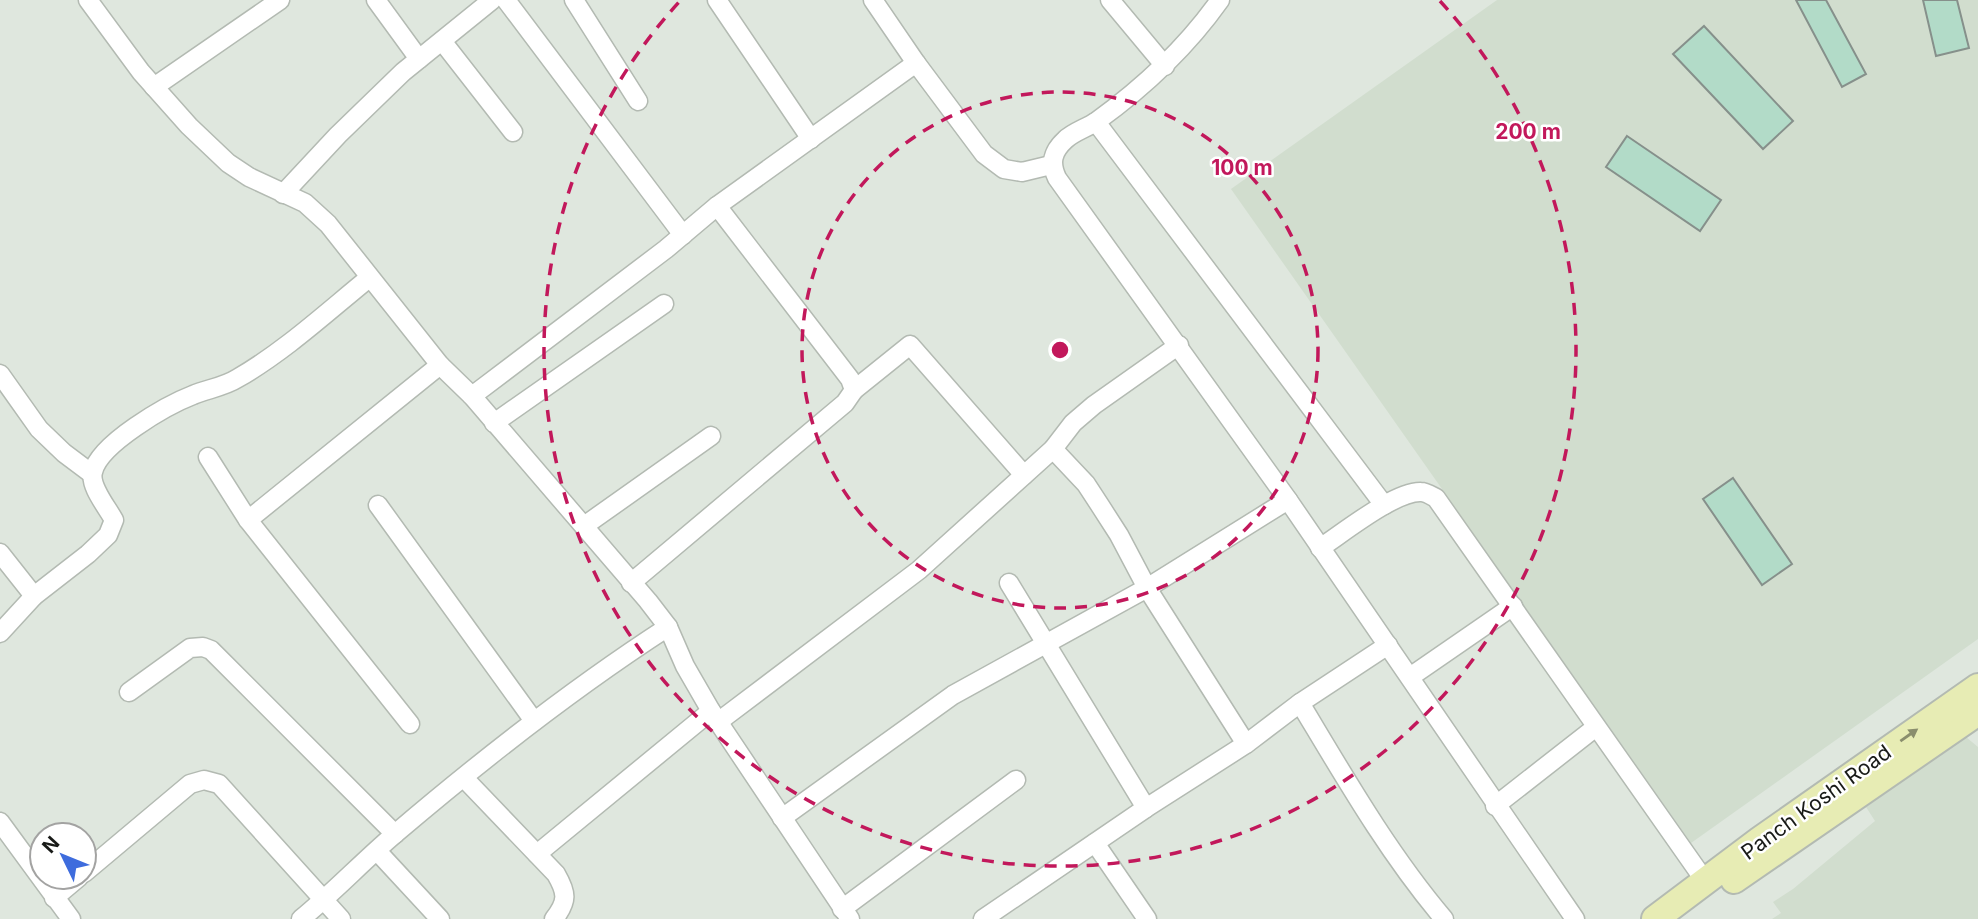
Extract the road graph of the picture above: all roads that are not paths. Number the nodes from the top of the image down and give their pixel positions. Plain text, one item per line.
1 (88, 0) edge
2 (280, 0) edge
3 (376, 0) edge
4 (492, 0) edge
5 (506, 0) edge
6 (574, 0) edge
7 (717, 0) edge
8 (873, 0) edge
9 (1110, 0) edge
10 (1220, 0) edge
11 (442, 41) junction
12 (419, 59) junction
13 (916, 63) junction
14 (1165, 66) junction
15 (154, 87) junction
16 (638, 101) dead end
17 (1096, 121) junction
18 (513, 132) dead end
19 (811, 139) junction
20 (1051, 165) junction
21 (283, 194) junction
22 (718, 206) junction
23 (683, 234) junction
24 (369, 278) junction
25 (664, 304) dead end
26 (1179, 345) junction
27 (440, 365) junction
28 (0, 374) edge
29 (853, 390) junction
30 (472, 396) junction
31 (494, 422) junction
32 (711, 436) dead end
33 (1053, 449) junction
34 (208, 457) dead end
35 (92, 474) junction
36 (1024, 475) junction
37 (1288, 500) junction
38 (378, 505) dead end
39 (1384, 505) junction
40 (248, 520) junction
41 (584, 526) junction
42 (1320, 548) junction
43 (0, 553) edge
44 (631, 583) junction
45 (1009, 583) dead end
46 (1147, 588) junction
47 (34, 596) junction
48 (1513, 606) junction
49 (668, 627) junction
50 (0, 633) edge
51 (1045, 645) junction
52 (1388, 645) junction
53 (1410, 677) junction
54 (1978, 687) edge
55 (129, 692) dead end
56 (1300, 703) junction
57 (1978, 712) edge
58 (715, 717) junction
59 (534, 721) junction
60 (410, 724) dead end
61 (1596, 727) junction
62 (1246, 744) junction
63 (464, 778) junction
64 (1016, 780) dead end
65 (1495, 806) junction
66 (1146, 808) junction
67 (782, 818) junction
68 (0, 822) edge
69 (395, 834) junction
70 (1095, 843) junction
71 (377, 851) junction
72 (537, 854) junction
73 (98, 861) edge
74 (1705, 881) junction
75 (62, 891) edge
76 (54, 898) junction
77 (323, 901) junction
78 (846, 914) edge
79 (71, 919) edge
80 (301, 919) edge
81 (341, 919) edge
82 (440, 919) edge
83 (554, 919) edge
84 (983, 919) edge
85 (1147, 919) edge
86 (1444, 919) edge
87 (1575, 919) edge
88 (1655, 919) edge
89 (1677, 919) edge

1 - 15 street
2 - 15 street
3 - 12 street
4 - 11 street
5 - 23 street
6 - 16 street
7 - 19 street
8 - 13 street
9 - 14 street
10 - 14 street
11 - 12 street
11 - 18 street
12 - 21 street
13 - 19 street
13 - 20 street
14 - 17 street
15 - 21 street
17 - 20 street
17 - 39 street
19 - 22 street
20 - 26 street
21 - 24 street
22 - 23 street
22 - 29 street
23 - 30 street
24 - 27 street
24 - 35 street
25 - 31 street
26 - 33 street
26 - 37 street
27 - 30 street
27 - 40 street
28 - 35 street
29 - 36 street
29 - 44 street
30 - 31 street
31 - 41 street
32 - 41 street
33 - 36 street
33 - 46 street
34 - 40 street
35 - 47 street
36 - 58 street
37 - 42 street
37 - 46 street
38 - 59 street
39 - 42 street
39 - 48 street
40 - 60 street
41 - 44 street
42 - 52 street
43 - 47 street
44 - 49 street
45 - 51 street
46 - 51 street
46 - 62 street
47 - 50 street
48 - 53 street
48 - 61 street
49 - 58 street
49 - 59 street
51 - 66 street
51 - 67 street
52 - 53 street
52 - 56 street
53 - 65 street
74 -> 54 street, Panch Koshi Road
55 - 69 street
56 - 62 street
56 - 86 street
57 - 89 street
58 - 67 street
58 - 72 street
59 - 63 street
61 - 65 street
61 - 74 street
62 - 66 street
63 - 69 street
63 - 72 street
64 - 78 street
65 - 87 street
66 - 70 street
67 - 78 street
68 - 76 street
69 - 71 street
70 - 84 street
70 - 85 street
71 - 77 street
71 - 82 street
72 - 83 street
73 - 77 street
74 - 88 street, Panch Koshi Road
75 - 76 street
76 - 79 street
77 - 80 street
77 - 81 street

